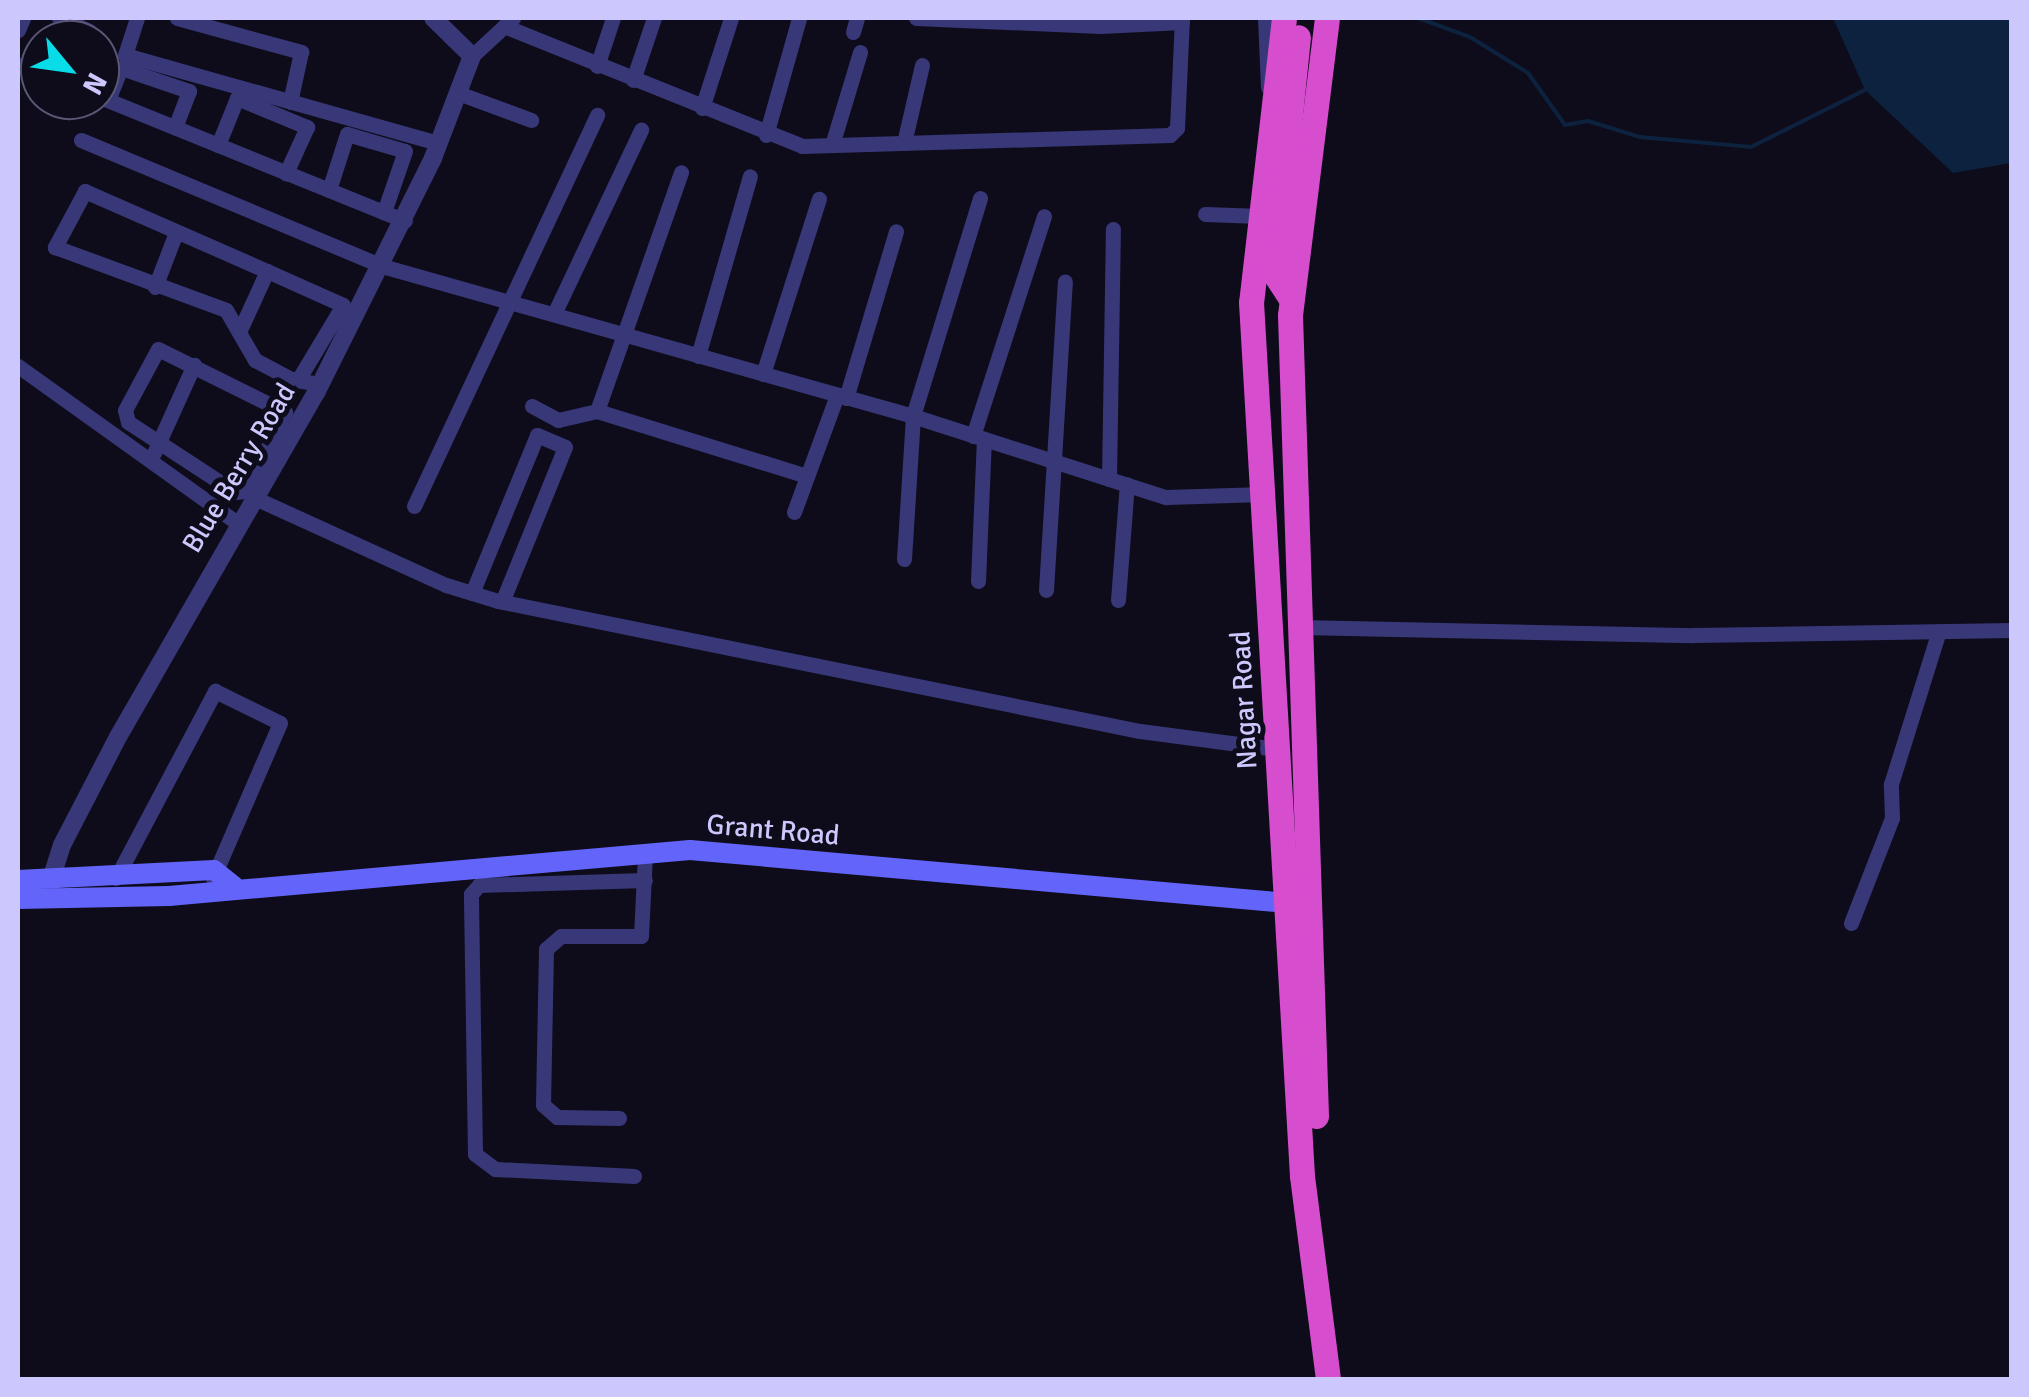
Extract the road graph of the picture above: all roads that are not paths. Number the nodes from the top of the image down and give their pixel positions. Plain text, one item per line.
1 (23, 18) edge
2 (136, 18) edge
3 (177, 18) edge
4 (433, 18) edge
5 (613, 18) edge
6 (654, 18) edge
7 (731, 18) edge
8 (799, 18) edge
9 (916, 18) edge
10 (1266, 18) edge
11 (1284, 18) edge
12 (1301, 18) edge
13 (1327, 18) edge
14 (1182, 20) edge
15 (508, 22) edge
16 (18, 30) edge
17 (860, 52) dead end
18 (472, 56) junction
19 (922, 65) dead end
20 (598, 66) junction
21 (120, 70) edge
22 (633, 80) junction
23 (458, 93) junction
24 (290, 102) junction
25 (120, 105) edge
26 (702, 108) junction
27 (1271, 111) junction
28 (597, 115) dead end
29 (531, 120) dead end
30 (174, 127) junction
31 (642, 130) dead end
32 (766, 135) junction
33 (81, 140) dead end
34 (439, 143) junction
35 (904, 143) junction
36 (218, 145) junction
37 (832, 145) junction
38 (286, 172) junction
39 (682, 172) dead end
40 (750, 176) dead end
41 (329, 190) junction
42 (980, 198) dead end
43 (819, 199) dead end
44 (384, 212) junction
45 (1205, 214) dead end
46 (1044, 216) dead end
47 (1260, 216) junction
48 (405, 221) junction
49 (1112, 228) dead end
50 (896, 231) dead end
51 (175, 235) junction
52 (382, 266) junction
53 (268, 270) junction
54 (1065, 282) dead end
55 (154, 287) junction
56 (507, 300) junction
57 (1291, 307) junction
58 (554, 314) junction
59 (1252, 317) junction
60 (240, 330) junction
61 (625, 335) junction
62 (698, 356) junction
63 (18, 366) edge
64 (194, 366) junction
65 (763, 374) junction
66 (298, 380) junction
67 (318, 388) junction
68 (842, 396) junction
69 (532, 406) dead end
70 (597, 411) junction
71 (913, 416) junction
72 (978, 438) junction
73 (158, 444) junction
74 (150, 462) junction
75 (1055, 462) junction
76 (808, 476) junction
77 (1109, 479) junction
78 (1127, 484) junction
79 (1264, 494) junction
80 (257, 499) junction
81 (414, 506) dead end
82 (794, 512) dead end
83 (240, 526) junction
84 (904, 559) dead end
85 (978, 581) dead end
86 (1046, 590) dead end
87 (472, 593) junction
88 (1118, 600) dead end
89 (502, 602) junction
90 (1300, 627) junction
91 (2012, 630) edge
92 (1939, 631) junction
93 (1276, 749) junction
94 (645, 854) junction
95 (116, 878) junction
96 (18, 880) edge
97 (48, 880) junction
98 (213, 880) junction
99 (645, 880) junction
100 (18, 899) edge
101 (45, 902) junction
102 (1296, 904) junction
103 (1851, 924) dead end
104 (618, 1118) dead end
105 (634, 1176) dead end
106 (1328, 1380) edge
107 (1345, 1380) edge

1 - 16 street
2 - 24 street
3 - 24 street
4 - 18 street
5 - 20 street
6 - 22 street
7 - 26 street
8 - 32 street
9 - 14 street
10 - 27 street
11 - 27 highway, Nagar Road
12 - 57 highway
13 - 57 highway, Nagar Road
14 - 35 street
15 - 18 street
15 - 20 street
17 - 37 street
18 - 23 street, Blue Berry Road
19 - 35 street
20 - 22 street
21 - 30 street
22 - 26 street
23 - 29 street
23 - 34 street, Blue Berry Road
24 - 34 street
25 - 30 street
26 - 32 street
27 - 47 highway, Nagar Road
28 - 56 street
30 - 36 street
31 - 58 street
32 - 37 street
33 - 52 street
34 - 48 street, Blue Berry Road
35 - 37 street
36 - 38 street
36 - 38 street
38 - 41 street
39 - 61 street
40 - 62 street
41 - 44 street
41 - 44 street
42 - 71 street
43 - 65 street
44 - 48 street
45 - 47 street
46 - 72 street
47 - 59 highway, Nagar Road
48 - 52 street, Blue Berry Road
49 - 77 street
50 - 68 street
51 - 53 street
51 - 55 street
51 - 55 street
52 - 56 street
52 - 67 street, Blue Berry Road
53 - 60 street
53 - 66 street
54 - 75 street
55 - 60 street
56 - 58 street
56 - 81 street
57 - 59 highway
57 - 90 highway, Nagar Road
58 - 61 street
59 - 79 highway, Nagar Road
60 - 66 street
61 - 62 street
61 - 70 street
62 - 65 street
63 - 74 street
64 - 73 street
64 - 73 street
64 - 73 street
65 - 68 street
66 - 67 street
67 - 80 street, Blue Berry Road
68 - 71 street
68 - 76 street
69 - 70 street
70 - 76 street
71 - 72 street
71 - 84 street
72 - 75 street
72 - 85 street
73 - 74 street
74 - 83 street
75 - 77 street
75 - 86 street
76 - 82 street
77 - 78 street
78 - 79 street
78 - 88 street
79 - 93 highway, Nagar Road
80 - 83 street, Blue Berry Road
80 - 87 street
83 - 97 street, Blue Berry Road
87 - 89 street
87 - 89 street
89 - 93 street
90 - 92 street
90 - 102 highway, Nagar Road
91 - 92 street
92 - 103 street
93 - 102 highway, Nagar Road
94 - 98 main road, Grant Road
94 - 99 street
94 - 102 main road, Grant Road
95 - 97 main road, Grant Road
95 - 98 main road, Grant Road
95 - 98 street
96 - 97 main road, Grant Road
97 - 101 street, Blue Berry Road
98 - 101 main road, Grant Road
99 - 104 street
99 - 105 street
100 - 101 main road, Grant Road
102 - 106 highway, Nagar Road
102 - 107 highway, Nagar Road

